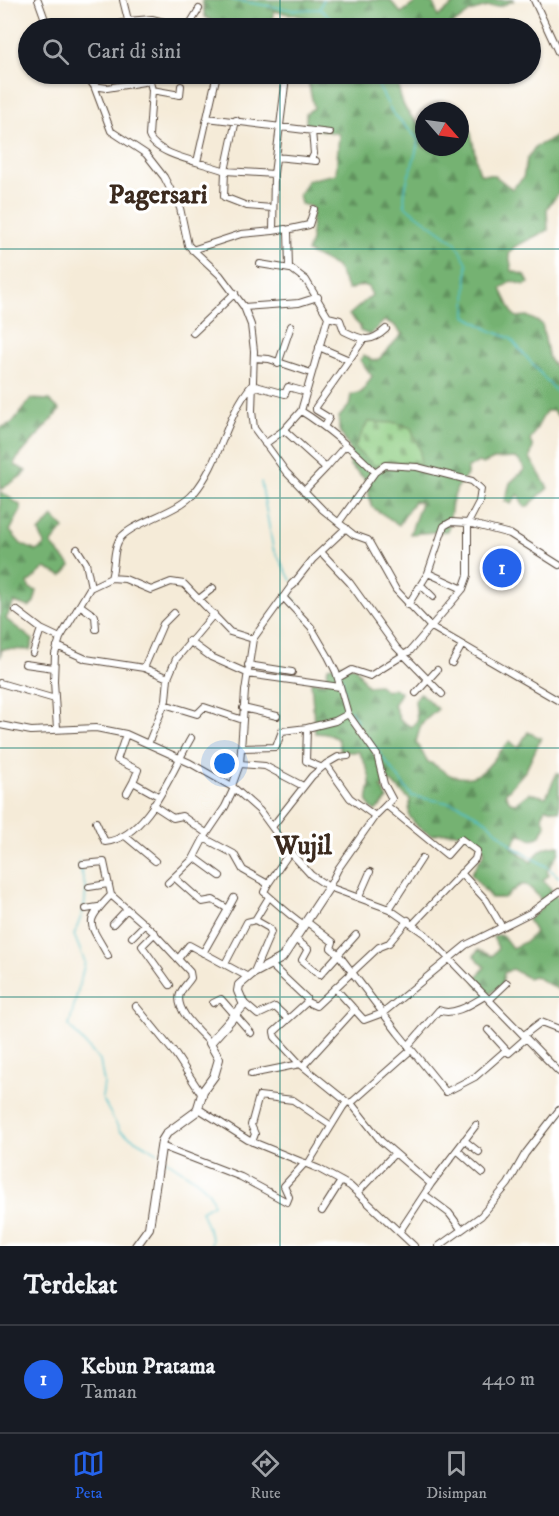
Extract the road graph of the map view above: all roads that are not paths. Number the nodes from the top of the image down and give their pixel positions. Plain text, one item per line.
1 (38, 0) edge
2 (123, 0) edge
3 (534, 0) edge
4 (199, 9) dead end
5 (44, 18) edge
6 (127, 18) edge
7 (194, 18) edge
8 (559, 54) edge
9 (132, 84) edge
10 (151, 84) edge
11 (215, 84) edge
12 (285, 84) edge
13 (94, 86) joint
14 (181, 86) dead end
15 (152, 90) junction
16 (207, 118) junction
17 (236, 120) junction
18 (280, 129) junction
19 (312, 131) junction
20 (330, 133) dead end
21 (150, 140) junction
22 (143, 151) junction
23 (276, 157) junction
24 (197, 162) junction
25 (225, 171) junction
26 (274, 174) junction
27 (272, 208) junction
28 (314, 208) dead end
29 (286, 230) junction
30 (273, 231) junction
31 (192, 250) junction
32 (260, 264) dead end
33 (290, 269) junction
34 (235, 293) junction
35 (318, 297) junction
36 (244, 306) junction
37 (328, 317) junction
38 (291, 327) dead end
39 (386, 329) dead end
40 (193, 333) dead end
41 (363, 340) junction
42 (319, 347) junction
43 (254, 358) junction
44 (349, 360) junction
45 (278, 364) junction
46 (311, 373) junction
47 (252, 385) junction
48 (306, 392) junction
49 (301, 411) junction
50 (325, 426) junction
51 (284, 430) junction
52 (265, 444) junction
53 (345, 446) junction
54 (326, 468) junction
55 (375, 472) junction
56 (304, 491) junction
57 (339, 522) junction
58 (468, 523) junction
59 (346, 528) junction
60 (76, 549) dead end
61 (321, 552) junction
62 (559, 565) edge
63 (428, 573) junction
64 (111, 578) junction
65 (421, 585) junction
66 (91, 587) junction
67 (213, 588) dead end
68 (463, 589) junction
69 (283, 597) junction
70 (433, 597) dead end
71 (199, 599) junction
72 (408, 605) junction
73 (81, 606) junction
74 (16, 610) dead end
75 (174, 613) dead end
76 (214, 614) junction
77 (430, 626) junction
78 (41, 629) junction
79 (96, 629) dead end
80 (60, 638) junction
81 (253, 639) junction
82 (189, 641) junction
83 (462, 645) junction
84 (57, 646) junction
85 (33, 653) dead end
86 (404, 655) junction
87 (452, 663) dead end
88 (25, 664) dead end
89 (54, 668) junction
90 (144, 668) junction
91 (437, 670) dead end
92 (248, 671) junction
93 (292, 672) dead end
94 (168, 678) junction
95 (338, 678) junction
96 (428, 679) junction
97 (0, 683) edge
98 (340, 687) junction
99 (416, 693) dead end
100 (442, 694) dead end
101 (55, 699) junction
102 (559, 701) edge
103 (164, 704) junction
104 (243, 708) junction
105 (348, 714) junction
106 (277, 716) dead end
107 (243, 720) junction
108 (0, 725) edge
109 (307, 728) junction
110 (57, 729) junction
111 (126, 734) junction
112 (190, 738) dead end
113 (148, 744) junction
114 (242, 748) junction
115 (348, 756) dead end
116 (179, 758) junction
117 (240, 764) junction
118 (323, 765) junction
119 (133, 782) junction
120 (303, 786) junction
121 (233, 787) junction
122 (127, 793) dead end
123 (158, 796) junction
124 (153, 805) junction
125 (386, 805) junction
126 (375, 816) junction
127 (96, 822) dead end
128 (272, 827) junction
129 (125, 836) junction
130 (205, 836) junction
131 (290, 852) junction
132 (194, 857) junction
133 (422, 858) dead end
134 (155, 861) dead end
135 (83, 864) dead end
136 (370, 872) dead end
137 (461, 873) junction
138 (220, 876) dead end
139 (174, 878) junction
140 (168, 883) dead end
141 (108, 884) junction
142 (268, 884) junction
143 (329, 886) junction
144 (89, 887) dead end
145 (559, 892) edge
146 (111, 895) junction
147 (269, 897) junction
148 (359, 897) junction
149 (234, 898) dead end
150 (99, 907) junction
151 (86, 909) dead end
152 (127, 909) junction
153 (228, 909) junction
154 (389, 909) junction
155 (255, 920) junction
156 (410, 922) junction
157 (305, 923) junction
158 (113, 924) dead end
159 (145, 924) junction
160 (502, 927) junction
161 (155, 933) junction
162 (356, 935) dead end
163 (132, 937) dead end
164 (295, 939) junction
165 (203, 953) junction
166 (339, 955) junction
167 (108, 956) dead end
168 (450, 958) junction
169 (178, 959) junction
170 (225, 964) junction
171 (271, 965) junction
172 (353, 973) junction
173 (250, 976) junction
174 (507, 983) dead end
175 (170, 985) dead end
176 (334, 988) junction
177 (306, 998) dead end
178 (487, 998) junction
179 (213, 1003) dead end
180 (244, 1003) junction
181 (136, 1006) dead end
182 (355, 1009) junction
183 (382, 1012) junction
184 (236, 1016) junction
185 (288, 1019) junction
186 (559, 1029) edge
187 (488, 1030) dead end
188 (251, 1033) dead end
189 (525, 1037) junction
190 (210, 1043) junction
191 (410, 1048) junction
192 (506, 1050) junction
193 (302, 1065) junction
194 (559, 1072) edge
195 (251, 1074) dead end
196 (202, 1095) junction
197 (349, 1103) junction
198 (199, 1109) junction
199 (559, 1110) edge
200 (330, 1125) junction
201 (476, 1125) dead end
202 (464, 1140) junction
203 (252, 1142) junction
204 (457, 1150) junction
205 (160, 1151) junction
206 (479, 1152) dead end
207 (394, 1154) junction
208 (307, 1164) junction
209 (483, 1173) dead end
210 (341, 1181) junction
211 (431, 1184) junction
212 (358, 1192) junction
213 (425, 1195) junction
214 (322, 1211) dead end
215 (461, 1229) junction
216 (400, 1231) junction
217 (136, 1246) edge
218 (414, 1246) edge
219 (439, 1246) edge

1 - 5 street
2 - 6 street
3 - 8 street
4 - 7 street
9 - 13 street
10 - 15 street
11 - 16 street
12 - 18 street
13 - 22 street
14 - 15 street
15 - 21 street
16 - 17 street
16 - 24 street
17 - 18 street
17 - 25 street
18 - 19 street
18 - 23 street
19 - 20 street
19 - 23 street
21 - 22 street
21 - 24 street
22 - 31 street
23 - 26 street
24 - 25 street
25 - 26 street
25 - 27 street
26 - 27 street
27 - 30 street
28 - 29 street
29 - 30 street
29 - 33 street
30 - 31 street
31 - 34 street
32 - 33 street
33 - 35 street
34 - 36 street
34 - 40 street
35 - 36 street
35 - 37 street
36 - 43 street
37 - 41 street
37 - 42 street
38 - 45 street
39 - 41 street
41 - 44 street
42 - 44 street
42 - 46 street
43 - 45 street
43 - 47 street
44 - 50 street
45 - 46 street
46 - 48 street
47 - 48 street
47 - 52 street
47 - 64 street
48 - 49 street
49 - 50 street
49 - 51 street
50 - 53 street
51 - 52 street
51 - 54 street
52 - 56 street
53 - 54 street
53 - 55 street
54 - 56 street
55 - 57 street
55 - 58 street
56 - 57 street
57 - 59 street
58 - 62 street
58 - 63 street
58 - 68 street
59 - 61 street
59 - 72 street
60 - 66 street
61 - 69 street
61 - 86 street
63 - 65 street
63 - 68 street
64 - 66 street
64 - 71 street
65 - 70 street
65 - 72 street
66 - 73 street
67 - 71 street
68 - 77 street
69 - 81 street
69 - 95 street
71 - 76 street
72 - 77 street
73 - 79 street
73 - 80 street
74 - 78 street
75 - 90 street
76 - 81 street
76 - 82 street
77 - 83 street
77 - 86 street
78 - 80 street
78 - 85 street
80 - 84 street
81 - 92 street
82 - 92 street
82 - 94 street
83 - 87 street
83 - 102 street
84 - 89 street
84 - 90 street
86 - 95 street
86 - 96 street
88 - 89 street
89 - 101 street
90 - 94 street
91 - 96 street
92 - 93 street
92 - 98 street
92 - 104 street
94 - 103 street
95 - 98 street
96 - 99 street
96 - 100 street
97 - 101 street
98 - 105 street
101 - 110 street
103 - 107 street
103 - 113 street
104 - 106 street
104 - 107 street
105 - 109 street
105 - 125 street
107 - 114 street
108 - 110 street
109 - 114 street
109 - 118 street
110 - 111 street
111 - 113 street
111 - 119 street
112 - 116 street
113 - 116 street
114 - 117 street
115 - 118 street
116 - 121 street
116 - 123 street
117 - 120 street
117 - 121 street
118 - 120 street
118 - 126 street
119 - 122 street
119 - 123 street
120 - 128 street
121 - 128 street
121 - 130 street
123 - 124 street
124 - 129 street
124 - 130 street
125 - 126 street
125 - 137 street
126 - 143 street
127 - 129 street
128 - 131 street
129 - 134 street
130 - 132 street
130 - 142 street
131 - 142 street
131 - 143 street
132 - 138 street
132 - 139 street
133 - 154 street
135 - 141 street
136 - 148 street
137 - 156 street
137 - 160 street
139 - 140 street
139 - 153 street
141 - 144 street
141 - 146 street
142 - 147 street
143 - 148 street
143 - 157 street
145 - 160 street
146 - 150 street
146 - 152 street
147 - 155 street
147 - 157 street
148 - 154 street
149 - 153 street
150 - 151 street
150 - 167 street
152 - 158 street
152 - 159 street
153 - 165 street
154 - 156 street
155 - 170 street
155 - 173 street
156 - 168 street
156 - 172 street
157 - 164 street
157 - 166 street
159 - 161 street
159 - 163 street
160 - 168 street
161 - 169 street
161 - 175 street
162 - 166 street
164 - 166 street
164 - 171 street
165 - 169 street
165 - 170 street
166 - 172 street
168 - 178 street
168 - 183 street
169 - 190 street
170 - 173 street
171 - 173 street
171 - 177 street
172 - 176 street
172 - 183 street
173 - 180 street
174 - 178 street
176 - 182 street
176 - 185 street
178 - 189 street
178 - 191 street
179 - 184 street
180 - 184 street
180 - 185 street
181 - 196 street
182 - 183 street
182 - 193 street
183 - 191 street
184 - 188 street
184 - 190 street
185 - 193 street
186 - 189 street
187 - 192 street
189 - 192 street
189 - 194 street
190 - 196 street
191 - 192 street
191 - 197 street
193 - 195 street
193 - 197 street
196 - 198 street
197 - 200 street
197 - 207 street
198 - 203 street
198 - 205 street
199 - 215 street
200 - 203 street
200 - 208 street
201 - 202 street
202 - 204 street
202 - 206 street
203 - 208 street
204 - 209 street
204 - 211 street
205 - 208 street
205 - 217 street
207 - 211 street
207 - 212 street
208 - 210 street
210 - 212 street
210 - 214 street
211 - 213 street
212 - 216 street
213 - 215 street
213 - 216 street
215 - 219 street
216 - 218 street

